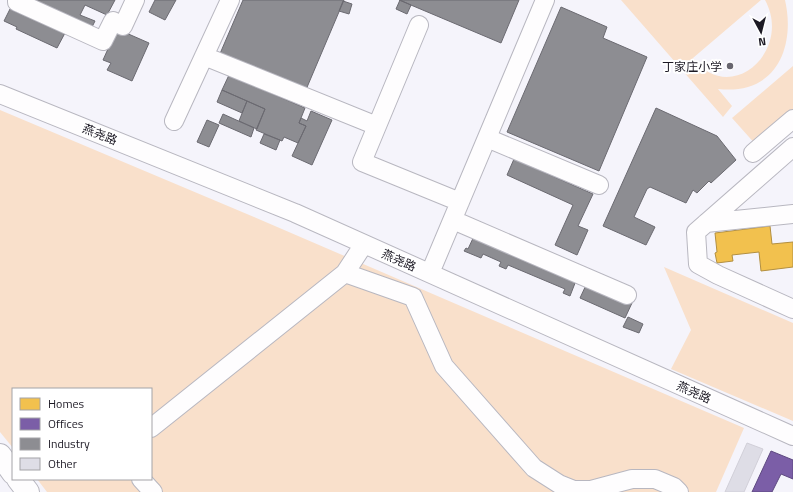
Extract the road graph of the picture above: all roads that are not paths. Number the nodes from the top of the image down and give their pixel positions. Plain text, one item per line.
1 (17, 0) edge
2 (135, 0) edge
3 (230, 0) edge
4 (545, 0) edge
5 (418, 25) dead end
6 (204, 56) junction
7 (0, 94) edge
8 (793, 119) edge
9 (174, 121) dead end
10 (377, 126) junction
11 (487, 138) junction
12 (793, 147) edge
13 (753, 152) dead end
14 (599, 185) dead end
15 (460, 202) junction
16 (793, 214) edge
17 (453, 220) junction
18 (706, 223) junction
19 (364, 244) junction
20 (345, 273) junction
21 (430, 274) junction
22 (627, 295) dead end
23 (793, 309) edge
24 (152, 427) edge
25 (793, 436) edge
26 (0, 455) edge
27 (12, 472) edge
28 (19, 480) edge
29 (141, 480) edge
30 (28, 492) edge
31 (152, 492) edge
32 (679, 492) edge

1 - 2 street
3 - 6 street
4 - 11 street
5 - 10 street
6 - 9 street
6 - 10 street
7 - 19 street, 燕尧路
8 - 13 street
10 - 15 street
11 - 14 street
11 - 15 street
12 - 18 street
15 - 17 street
16 - 18 street
17 - 21 street
17 - 22 street
18 - 23 street
19 - 20 street
19 - 21 street, 燕尧路
20 - 24 street
20 - 32 street
21 - 25 street, 燕尧路
26 - 27 highway
28 - 30 highway
29 - 31 street

